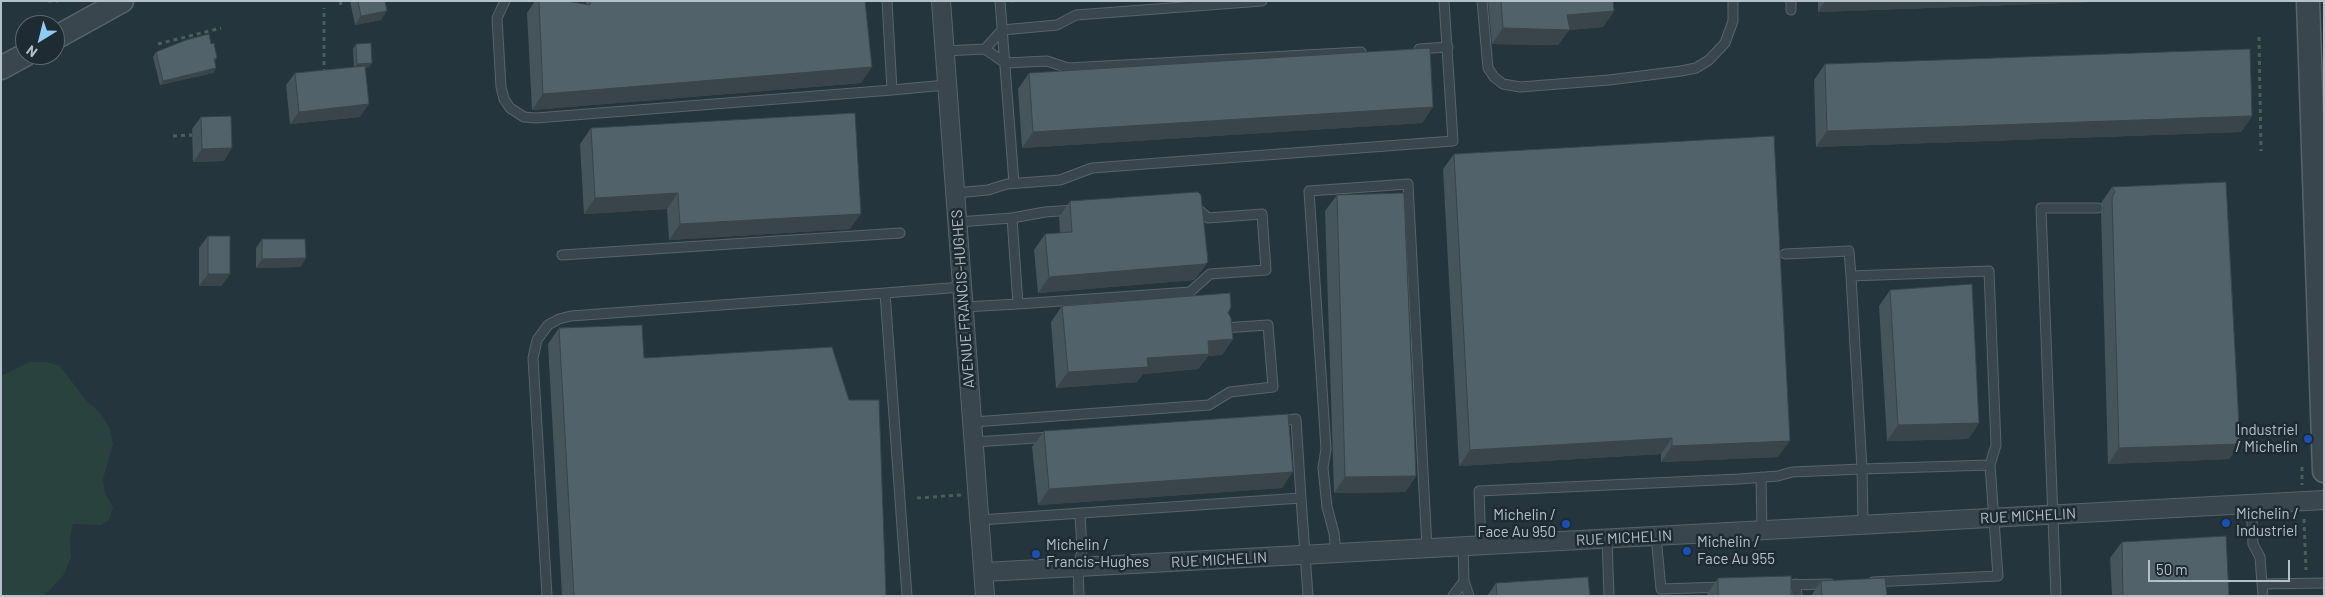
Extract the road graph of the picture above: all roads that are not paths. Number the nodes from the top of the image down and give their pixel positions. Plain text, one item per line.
1 (122, 1) edge
2 (505, 1) edge
3 (887, 1) edge
4 (942, 1) edge
5 (1000, 1) edge
6 (1262, 1) edge
7 (1444, 1) edge
8 (1482, 1) edge
9 (1733, 1) edge
10 (2308, 1) edge
11 (1002, 30) junction
12 (65, 32) edge
13 (1448, 47) junction
14 (984, 48) junction
15 (1408, 49) edge
16 (944, 51) junction
17 (1370, 52) edge
18 (15, 60) edge
19 (1004, 64) junction
20 (1, 68) edge
21 (946, 85) junction
22 (892, 90) junction
23 (1014, 183) junction
24 (955, 193) junction
25 (1189, 201) edge
26 (2098, 208) dead end
27 (1083, 209) edge
28 (1012, 218) junction
29 (957, 222) junction
30 (900, 233) dead end
31 (1785, 254) dead end
32 (562, 255) dead end
33 (1851, 276) junction
34 (962, 287) junction
35 (885, 292) junction
36 (1018, 304) junction
37 (964, 307) junction
38 (1222, 328) edge
39 (973, 422) junction
40 (1266, 422) edge
41 (1057, 436) edge
42 (974, 442) junction
43 (1990, 465) junction
44 (1862, 469) junction
45 (2324, 471) edge
46 (1761, 477) junction
47 (1301, 498) junction
48 (2324, 500) edge
49 (2247, 505) junction
50 (1080, 513) junction
51 (2052, 514) junction
52 (1994, 518) junction
53 (980, 520) junction
54 (1863, 524) junction
55 (1762, 530) junction
56 (1656, 536) junction
57 (1607, 539) junction
58 (1472, 546) junction
59 (1427, 548) junction
60 (1336, 553) junction
61 (1306, 555) junction
62 (1078, 567) junction
63 (984, 572) junction
64 (1464, 581) junction
65 (1863, 582) edge
66 (2324, 583) edge
67 (1796, 584) junction
68 (1844, 584) edge
69 (2262, 584) junction
70 (1771, 585) edge
71 (1731, 586) edge
72 (1660, 592) edge
73 (547, 596) edge
74 (907, 596) edge
75 (985, 596) edge
76 (1079, 596) edge
77 (1308, 596) edge
78 (1453, 596) edge
79 (1469, 596) edge
80 (1609, 596) edge
81 (1797, 596) edge
82 (2056, 596) edge
83 (2263, 596) edge

1 - 12 street
2 - 22 lane
3 - 22 lane
4 - 16 street, AVENUE FRANCIS-HUGHES
5 - 11 lane
6 - 11 lane
7 - 13 lane
8 - 9 lane
10 - 45 street
11 - 14 lane
11 - 19 lane
13 - 15 lane
13 - 23 lane
14 - 16 lane
14 - 19 lane
16 - 21 street, AVENUE FRANCIS-HUGHES
17 - 19 lane
18 - 20 street
19 - 23 lane
21 - 22 lane
21 - 24 street, AVENUE FRANCIS-HUGHES
23 - 24 lane
24 - 29 street, AVENUE FRANCIS-HUGHES
25 - 36 lane
26 - 51 lane
27 - 28 lane
28 - 29 lane
28 - 36 lane
29 - 34 street, AVENUE FRANCIS-HUGHES
30 - 32 lane
31 - 33 lane
33 - 43 lane
33 - 44 lane
34 - 35 lane
34 - 37 street, AVENUE FRANCIS-HUGHES
35 - 73 lane
35 - 74 lane
36 - 37 lane
37 - 39 street, AVENUE FRANCIS-HUGHES
38 - 39 lane
39 - 42 street, AVENUE FRANCIS-HUGHES
40 - 47 lane
41 - 42 lane
42 - 53 street, AVENUE FRANCIS-HUGHES
43 - 44 lane
43 - 52 lane
44 - 46 lane
44 - 54 lane
46 - 55 lane
46 - 58 lane
47 - 50 lane
47 - 61 lane
48 - 49 street, RUE MICHELIN
49 - 51 street, RUE MICHELIN
49 - 69 lane
50 - 53 lane
50 - 62 lane
51 - 52 street, RUE MICHELIN
51 - 82 lane
52 - 54 street, RUE MICHELIN
52 - 65 lane
53 - 63 street, AVENUE FRANCIS-HUGHES
54 - 55 street, RUE MICHELIN
55 - 56 street, RUE MICHELIN
56 - 57 street, RUE MICHELIN
56 - 72 lane
57 - 58 street, RUE MICHELIN
57 - 80 lane
58 - 59 street, RUE MICHELIN
58 - 64 lane
59 - 60 street, RUE MICHELIN
59 - 60 lane
60 - 61 street, RUE MICHELIN
61 - 62 street, RUE MICHELIN
61 - 77 lane
62 - 63 street, RUE MICHELIN
62 - 76 lane
63 - 75 street, AVENUE FRANCIS-HUGHES
64 - 78 lane
64 - 79 lane
66 - 69 lane
67 - 68 lane
67 - 70 lane
67 - 81 lane
69 - 83 lane
71 - 72 lane

